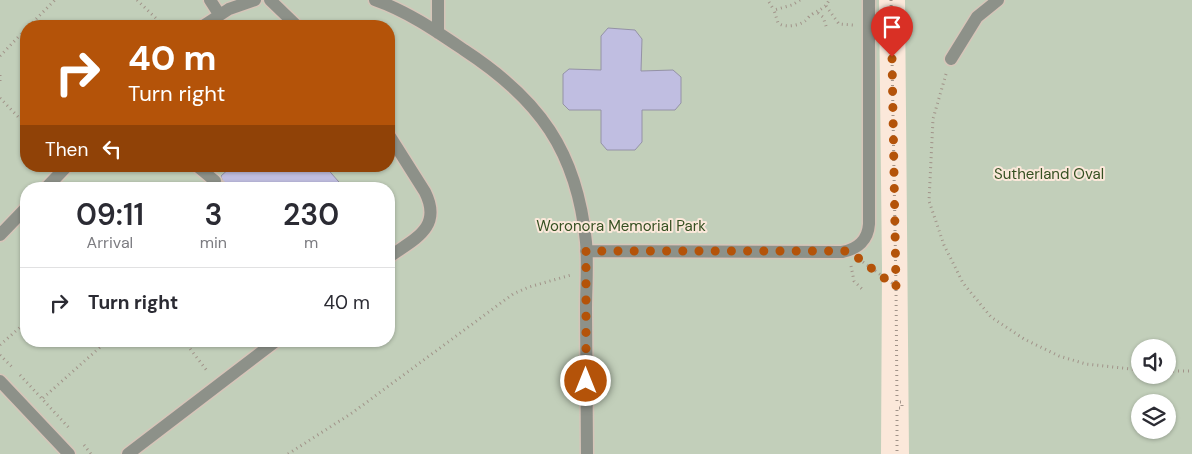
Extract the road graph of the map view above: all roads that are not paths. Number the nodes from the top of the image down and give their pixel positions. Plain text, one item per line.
1 (210, 0) edge
2 (255, 0) edge
3 (270, 0) edge
4 (375, 0) edge
5 (438, 0) edge
6 (869, 0) edge
7 (998, 0) edge
8 (219, 14) junction
9 (210, 20) edge
10 (291, 20) edge
11 (438, 33) junction
12 (951, 59) road end
13 (395, 144) edge
14 (61, 172) edge
15 (204, 172) edge
16 (215, 181) tunnel mouth
17 (52, 182) edge
18 (20, 214) edge
19 (0, 235) edge
20 (586, 251) junction
21 (395, 253) edge
22 (268, 347) edge
23 (0, 381) edge
24 (70, 454) edge
25 (128, 454) edge
26 (587, 454) edge

1 - 8 lane
2 - 8 lane
3 - 10 lane
4 - 11 lane
5 - 11 lane
6 - 20 lane
7 - 12 lane
8 - 9 lane
11 - 20 lane
13 - 21 lane
14 - 17 lane
15 - 16 lane
18 - 19 lane
20 - 26 lane
22 - 25 lane
23 - 24 lane

